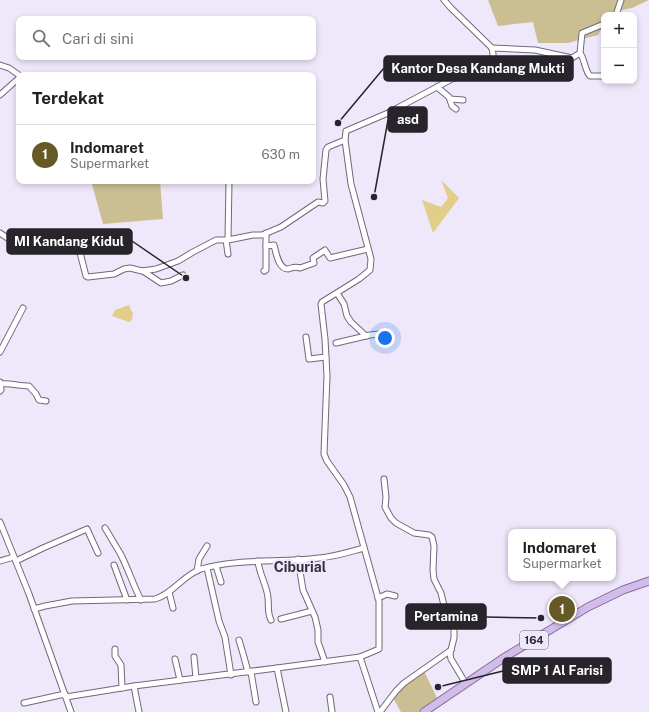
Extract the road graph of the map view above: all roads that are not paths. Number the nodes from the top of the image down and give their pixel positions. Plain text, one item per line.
1 (444, 0) edge
2 (621, 0) edge
3 (617, 12) edge
4 (601, 25) edge
5 (492, 48) junction
6 (580, 53) junction
7 (0, 64) edge
8 (16, 73) edge
9 (601, 76) edge
10 (16, 81) edge
11 (437, 86) junction
12 (0, 95) edge
13 (450, 99) junction
14 (463, 100) dead end
15 (456, 109) dead end
16 (345, 140) junction
17 (228, 184) edge
18 (0, 233) edge
19 (266, 233) junction
20 (227, 240) junction
21 (266, 246) junction
22 (368, 249) junction
23 (228, 254) dead end
24 (142, 271) junction
25 (264, 271) dead end
26 (183, 275) dead end
27 (337, 293) junction
28 (23, 308) dead end
29 (379, 334) dead end
30 (366, 336) junction
31 (306, 337) dead end
32 (336, 343) dead end
33 (0, 352) edge
34 (326, 358) junction
35 (1, 383) edge
36 (0, 391) edge
37 (46, 401) dead end
38 (384, 479) dead end
39 (0, 522) edge
40 (105, 528) dead end
41 (206, 546) dead end
42 (364, 548) junction
43 (98, 553) dead end
44 (15, 559) junction
45 (298, 559) junction
46 (0, 561) edge
47 (258, 561) junction
48 (114, 565) dead end
49 (216, 566) junction
50 (207, 568) junction
51 (197, 571) junction
52 (649, 580) edge
53 (220, 582) dead end
54 (169, 592) junction
55 (395, 596) dead end
56 (378, 598) junction
57 (127, 600) junction
58 (141, 600) junction
59 (173, 608) dead end
60 (34, 609) junction
61 (312, 611) junction
62 (281, 619) dead end
63 (270, 620) dead end
64 (238, 640) dead end
65 (115, 649) dead end
66 (451, 650) junction
67 (194, 657) dead end
68 (360, 657) junction
69 (175, 659) dead end
70 (325, 662) junction
71 (277, 668) junction
72 (249, 672) junction
73 (231, 675) junction
74 (196, 678) junction
75 (180, 680) junction
76 (466, 684) junction
77 (134, 686) junction
78 (122, 688) junction
79 (65, 696) junction
80 (330, 697) dead end
81 (256, 702) dead end
82 (24, 703) dead end
83 (71, 712) edge
84 (138, 712) edge
85 (286, 712) edge
86 (332, 712) edge
87 (379, 712) edge
88 (424, 712) edge

1 - 5 street
2 - 3 street
4 - 6 street
5 - 6 street
5 - 11 street
6 - 9 street
7 - 8 street
10 - 12 street
11 - 13 street
11 - 16 street
13 - 14 street
13 - 15 street
16 - 19 street
16 - 22 street
17 - 20 street
18 - 24 street
19 - 20 street
19 - 21 street
20 - 23 street
20 - 24 street
21 - 22 street
21 - 25 street
22 - 27 street
24 - 26 street
27 - 30 street
27 - 34 street
28 - 33 street
29 - 30 street
30 - 32 street
31 - 34 street
34 - 42 street
35 - 36 street
35 - 37 street
38 - 66 street
39 - 44 street
40 - 58 street
41 - 51 street
42 - 45 street
42 - 56 street
43 - 44 street
44 - 46 street
44 - 60 street
45 - 47 street
45 - 61 street
47 - 49 street
47 - 63 street
48 - 57 street
49 - 50 street
49 - 53 street
50 - 51 street
50 - 73 street
51 - 54 street
52 - 76 main road, 164
54 - 58 street
54 - 59 street
55 - 56 street
56 - 68 street
57 - 58 street
57 - 60 street
60 - 79 street
61 - 62 street
61 - 70 street
64 - 72 street
65 - 78 street
66 - 76 street
66 - 87 street
67 - 74 street
68 - 70 street
68 - 87 street
69 - 75 street
70 - 71 street
71 - 72 street
71 - 85 street
72 - 73 street
72 - 81 street
73 - 74 street
74 - 75 street
75 - 77 street
76 - 88 main road, 164
77 - 78 street
77 - 84 street
78 - 79 street
79 - 82 street
79 - 83 street
80 - 86 street

